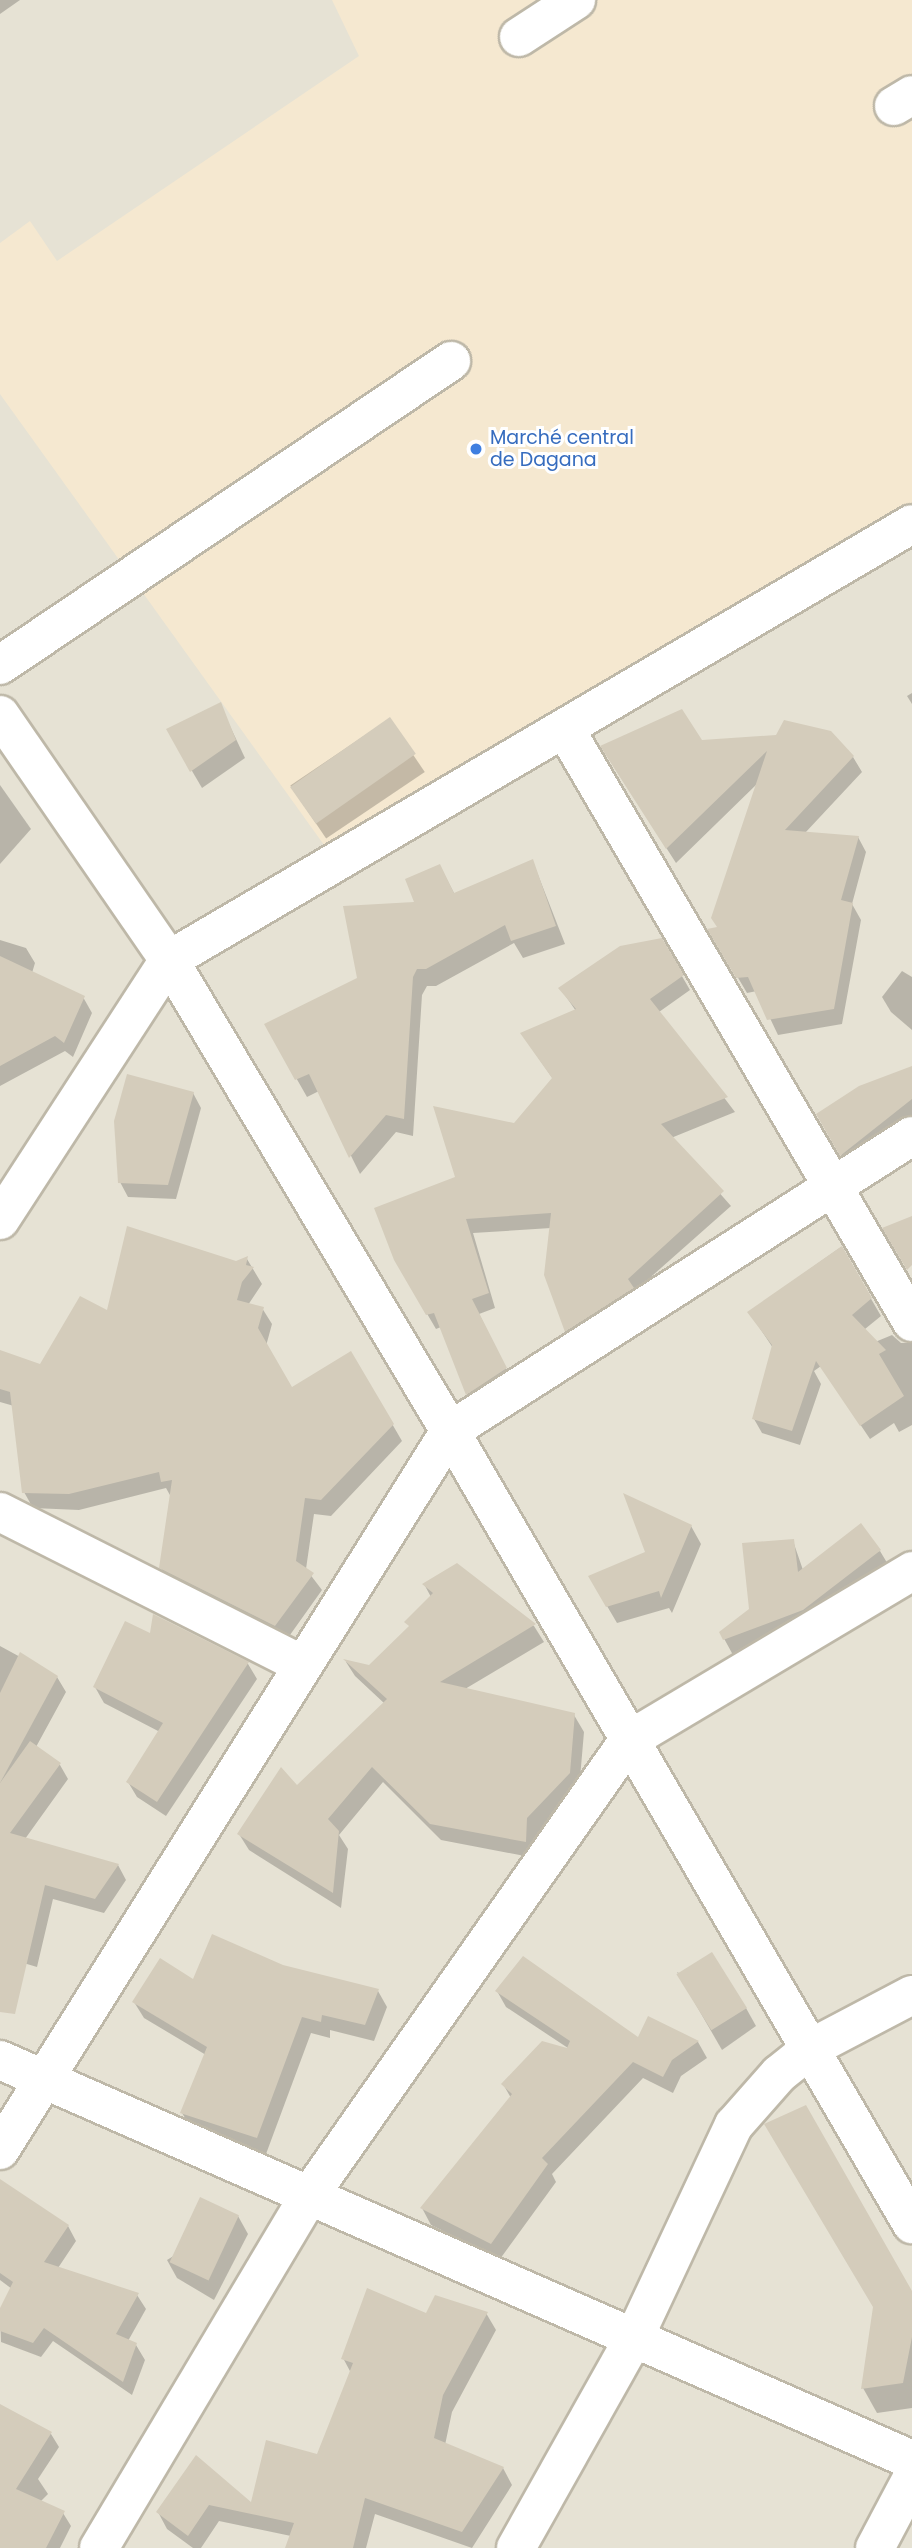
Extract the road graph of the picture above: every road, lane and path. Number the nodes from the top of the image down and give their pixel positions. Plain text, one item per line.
1 (576, 0) edge
2 (519, 37) dead end
3 (451, 361) dead end
4 (912, 524) edge
5 (0, 665) edge
6 (0, 715) edge
7 (565, 729) junction
8 (169, 960) junction
9 (912, 1136) edge
10 (832, 1187) junction
11 (0, 1220) edge
12 (912, 1322) edge
13 (450, 1431) junction
14 (0, 1512) edge
15 (912, 1571) edge
16 (303, 1665) junction
17 (629, 1740) junction
18 (912, 1995) edge
19 (813, 2047) junction
20 (0, 2060) edge
21 (44, 2079) junction
22 (0, 2150) edge
23 (309, 2196) junction
24 (912, 2224) edge
25 (634, 2338) junction
26 (912, 2460) edge
27 (912, 2478) edge
28 (99, 2548) edge
29 (516, 2548) edge
30 (876, 2548) edge

1 - 2 street
3 - 5 street
4 - 7 street
6 - 8 street
7 - 8 street
7 - 10 street
8 - 11 street
8 - 13 street
9 - 10 street
10 - 12 street
10 - 13 street
13 - 16 street
13 - 17 street
14 - 16 street
15 - 17 street
16 - 21 street
17 - 19 street
17 - 23 street
18 - 19 street
19 - 24 street
19 - 25 street
20 - 21 street
21 - 22 street
21 - 23 street
23 - 25 street
23 - 28 street
25 - 26 street
25 - 29 street
27 - 30 street

